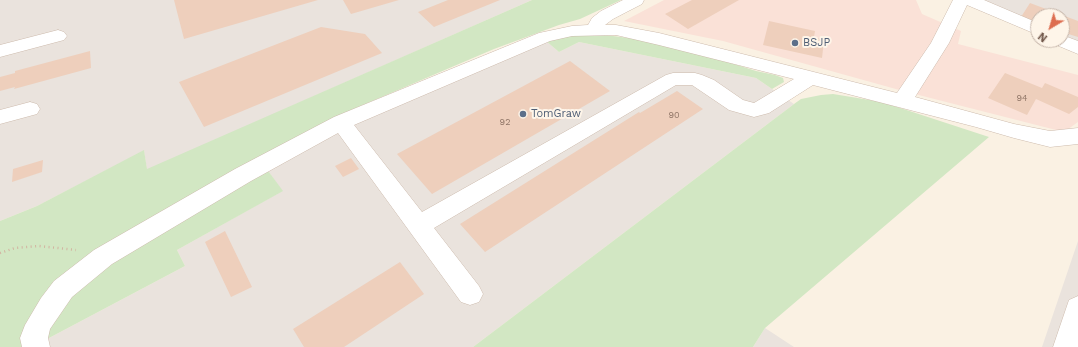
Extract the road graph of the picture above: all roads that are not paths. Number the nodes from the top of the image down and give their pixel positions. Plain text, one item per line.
1 (636, 0) edge
2 (961, 0) edge
3 (970, 0) edge
4 (1030, 26) edge
5 (594, 30) junction
6 (58, 36) dead end
7 (0, 51) edge
8 (810, 78) junction
9 (902, 101) junction
10 (30, 108) dead end
11 (0, 117) edge
12 (341, 122) junction
13 (1078, 136) edge
14 (420, 225) junction
15 (470, 294) dead end
16 (1078, 308) edge
17 (36, 347) edge
18 (1067, 347) edge

1 - 5 lane
2 - 9 lane
3 - 4 lane
5 - 8 lane
5 - 12 lane
6 - 7 lane
8 - 9 lane
8 - 14 lane
9 - 13 lane
10 - 11 lane
12 - 14 lane
12 - 17 lane
14 - 15 lane
16 - 18 lane

